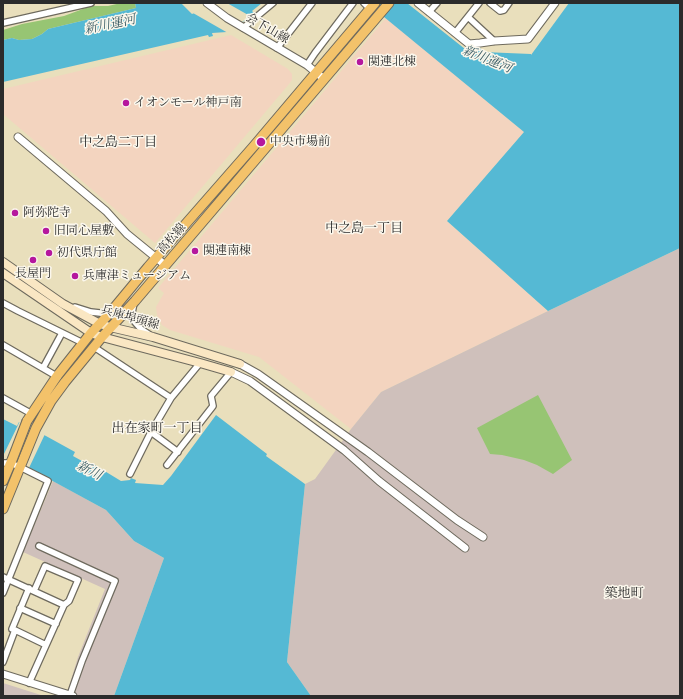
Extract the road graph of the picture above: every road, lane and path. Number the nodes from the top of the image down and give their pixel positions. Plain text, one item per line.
1 (91, 3) edge
2 (273, 3) edge
3 (312, 3) edge
4 (353, 3) edge
5 (389, 3) edge
6 (418, 3) edge
7 (437, 3) edge
8 (479, 3) edge
9 (490, 3) edge
10 (509, 3) edge
11 (555, 3) edge
12 (209, 4) edge
13 (370, 5) edge
14 (429, 12) junction
15 (468, 17) junction
16 (3, 23) edge
17 (241, 26) junction
18 (455, 33) junction
19 (494, 40) junction
20 (277, 48) junction
21 (307, 65) junction
22 (316, 72) junction
23 (324, 79) junction
24 (18, 136) dead end
25 (156, 258) junction
26 (3, 262) edge
27 (164, 265) junction
28 (3, 273) edge
29 (135, 301) junction
30 (3, 303) edge
31 (63, 304) junction
32 (109, 314) junction
33 (100, 324) junction
34 (110, 328) junction
35 (62, 333) junction
36 (91, 333) junction
37 (102, 337) junction
38 (153, 337) junction
39 (83, 343) junction
40 (3, 345) edge
41 (94, 347) junction
42 (200, 363) junction
43 (240, 364) joint
44 (43, 368) junction
45 (230, 372) junction
46 (57, 376) junction
47 (65, 382) junction
48 (3, 398) edge
49 (171, 398) junction
50 (29, 417) junction
51 (151, 432) junction
52 (178, 452) junction
53 (8, 462) edge
54 (167, 465) dead end
55 (20, 466) junction
56 (130, 474) dead end
57 (3, 481) edge
58 (3, 509) edge
59 (483, 537) dead end
60 (39, 546) dead end
61 (465, 548) dead end
62 (6, 578) edge
63 (31, 590) junction
64 (3, 593) edge
65 (64, 605) junction
66 (20, 608) junction
67 (56, 624) junction
68 (15, 630) junction
69 (46, 645) junction
70 (3, 662) edge
71 (3, 674) edge
72 (29, 683) junction
73 (72, 696) edge

1 - 16 street
2 - 17 street
3 - 20 street
4 - 21 street
5 - 23 main road, 高松線
6 - 14 street
7 - 14 street
8 - 15 street
9 - 10 street
11 - 19 street
12 - 17 street, 会下山線
13 - 22 main road, 高松線
14 - 18 street
15 - 18 street
15 - 19 street
17 - 20 street, 会下山線
18 - 19 street
20 - 21 street, 会下山線
21 - 22 street, 会下山線
22 - 23 street, 会下山線
22 - 25 main road, 高松線
23 - 27 main road, 高松線
24 - 25 street
25 - 27 street
25 - 32 main road, 高松線
26 - 31 main road, 兵庫埠頭線
27 - 29 main road, 高松線
28 - 36 main road, 兵庫埠頭線
29 - 34 main road, 高松線
29 - 38 street
30 - 35 street
31 - 32 street
31 - 33 main road, 兵庫埠頭線
32 - 33 main road, 高松線
33 - 34 main road, 兵庫埠頭線
33 - 36 main road, 高松線
34 - 37 main road, 高松線
34 - 38 main road, 兵庫埠頭線
35 - 39 street
35 - 44 street
36 - 37 main road, 兵庫埠頭線
36 - 39 main road, 高松線
37 - 41 main road, 高松線
37 - 42 main road, 兵庫埠頭線
38 - 43 main road, 兵庫埠頭線
39 - 46 main road, 高松線
40 - 44 street
41 - 47 main road, 高松線
41 - 49 street
42 - 45 main road, 兵庫埠頭線
42 - 49 street
43 - 59 street
44 - 46 street
45 - 52 street
45 - 61 street
46 - 47 street
46 - 50 main road, 高松線
47 - 55 main road, 高松線
48 - 50 street
49 - 51 street
50 - 53 main road, 高松線, bridge
51 - 52 street
51 - 56 street
52 - 54 street
53 - 55 street
53 - 57 main road, 高松線
55 - 58 main road, 高松線
55 - 62 street
60 - 73 street
62 - 63 street
62 - 64 street
63 - 65 street
63 - 65 street
63 - 66 street
65 - 67 street
66 - 67 street
66 - 68 street
67 - 69 street
68 - 69 street
68 - 70 street
69 - 72 street
71 - 72 street
72 - 73 street

